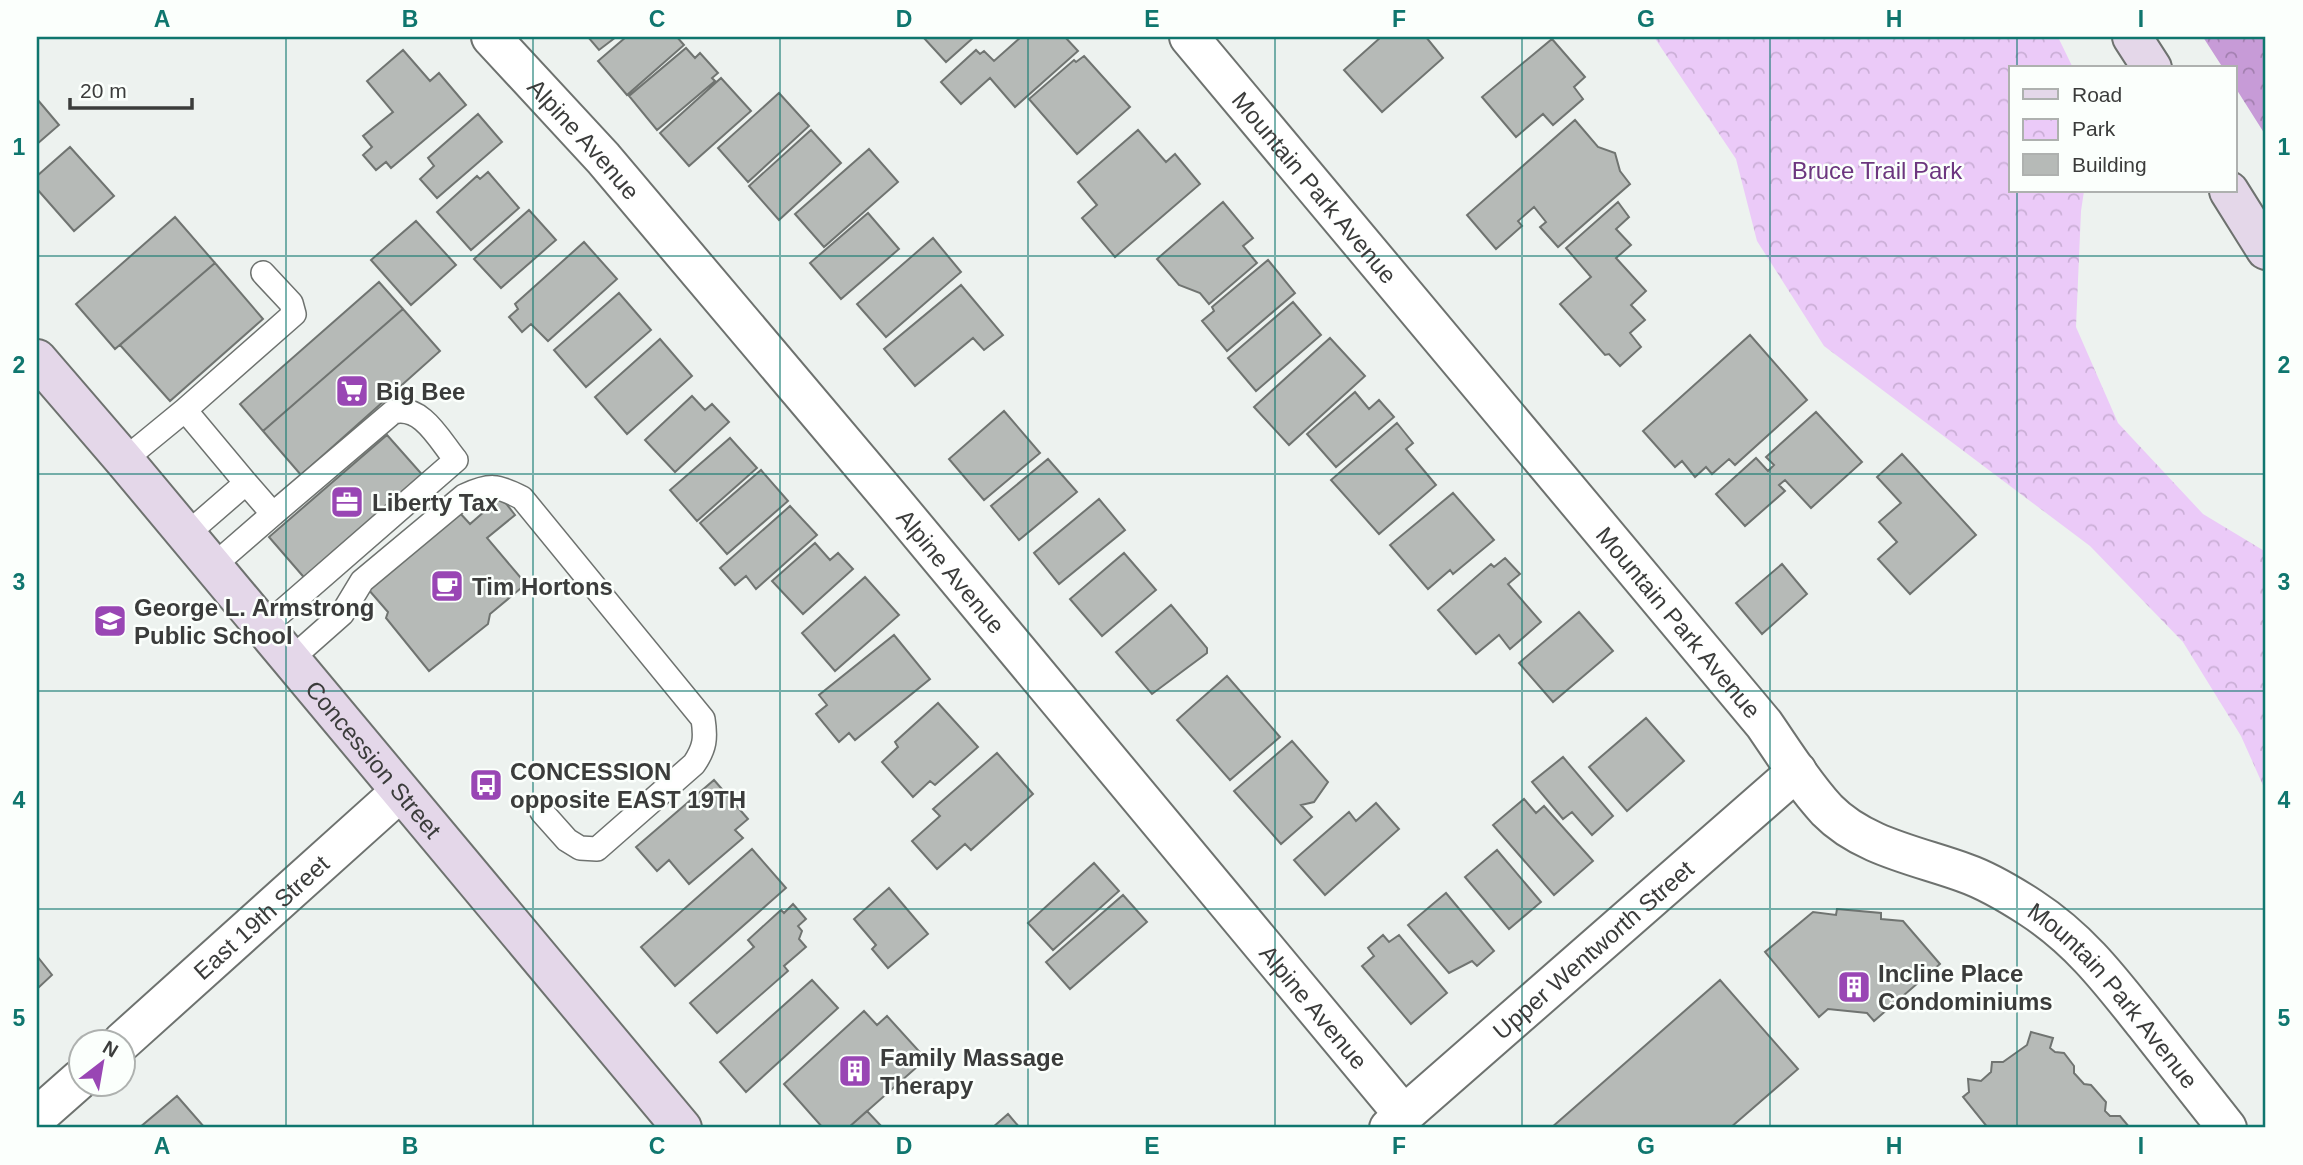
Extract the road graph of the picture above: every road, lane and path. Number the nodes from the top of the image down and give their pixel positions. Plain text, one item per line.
1 (491, 37) edge
2 (1189, 37) edge
3 (2132, 37) edge
4 (2151, 66) edge
5 (2230, 192) edge
6 (2266, 250) edge
7 (263, 273) dead end
8 (40, 371) edge
9 (185, 410) junction
10 (124, 460) junction
11 (246, 483) junction
12 (273, 514) junction
13 (186, 535) junction
14 (212, 567) junction
15 (263, 628) junction
16 (290, 660) junction
17 (1797, 771) junction
18 (400, 792) junction
19 (542, 812) dead end
20 (136, 1029) edge
21 (66, 1091) edge
22 (37, 1117) edge
23 (1397, 1121) edge
24 (682, 1128) edge
25 (2227, 1128) edge

1 - 23 street, Alpine Avenue
2 - 17 street, Mountain Park Avenue
3 - 4 main road
5 - 6 main road
7 - 9 lane
8 - 10 main road, Concession Street
9 - 10 lane
9 - 11 lane
10 - 13 main road, Concession Street
11 - 12 lane
11 - 13 lane
12 - 14 lane
12 - 15 lane
13 - 14 main road, Concession Street
14 - 15 main road, Concession Street
15 - 16 main road, Concession Street
16 - 18 main road, Concession Street
16 - 19 lane
17 - 23 street, Upper Wentworth Street
17 - 25 street, Mountain Park Avenue
18 - 20 street, East 19th Street
18 - 24 main road, Concession Street
21 - 22 street

